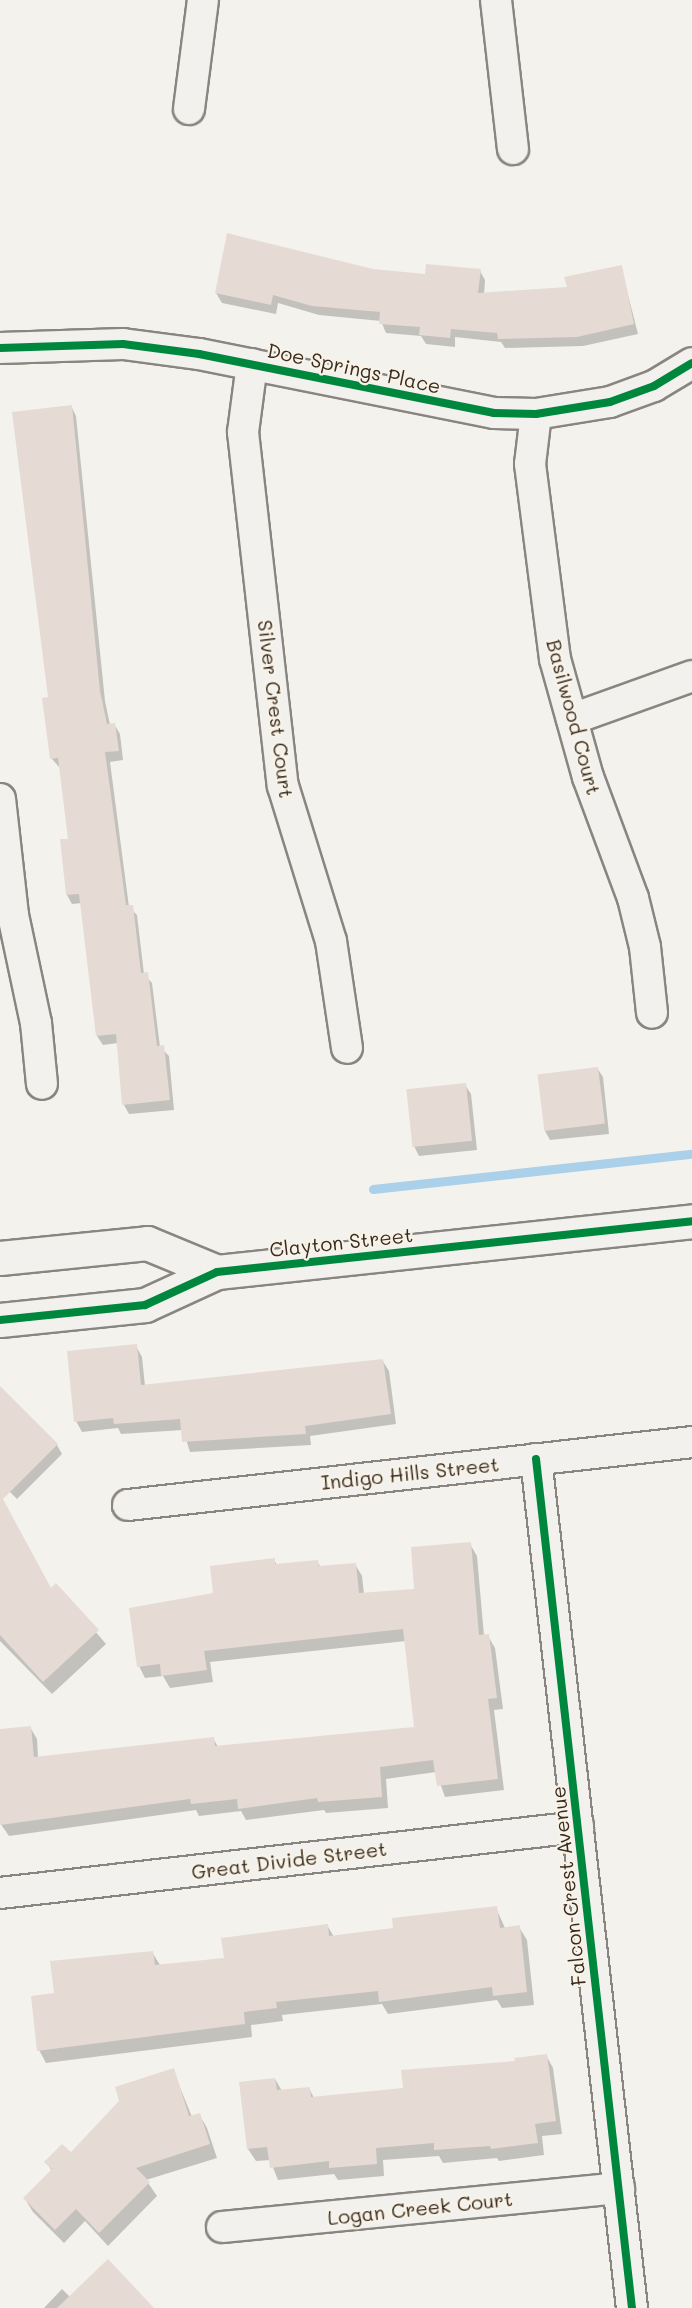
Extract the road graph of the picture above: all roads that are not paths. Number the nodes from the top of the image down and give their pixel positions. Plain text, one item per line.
1 (203, 0) edge
2 (496, 0) edge
3 (189, 109) dead end
4 (513, 149) dead end
5 (0, 348) edge
6 (692, 363) edge
7 (252, 364) junction
8 (536, 414) junction
9 (692, 676) edge
10 (572, 719) junction
11 (0, 799) edge
12 (652, 1013) dead end
13 (347, 1048) dead end
14 (42, 1084) dead end
15 (692, 1221) edge
16 (0, 1258) edge
17 (217, 1272) junction
18 (0, 1320) edge
19 (692, 1442) edge
20 (536, 1460) junction
21 (128, 1505) dead end
22 (578, 1827) junction
23 (0, 1893) edge
24 (619, 2188) junction
25 (222, 2227) dead end
26 (632, 2308) edge

1 - 3 street
2 - 4 street
5 - 7 street, Doe Springs Place
6 - 8 street, Doe Springs Place
7 - 8 street, Doe Springs Place
7 - 13 street, Silver Crest Court
8 - 10 street, Basilwood Court
9 - 10 street
10 - 12 street, Basilwood Court
11 - 14 street
15 - 17 street, Clayton Street
16 - 17 street, Clayton Street
17 - 18 street, Clayton Street
19 - 20 street, Indigo Hills Street
20 - 21 street, Indigo Hills Street
20 - 22 street, Falcon Crest Avenue
22 - 23 street, Great Divide Street
22 - 24 street, Falcon Crest Avenue
24 - 25 street, Logan Creek Court
24 - 26 street, Falcon Crest Avenue

